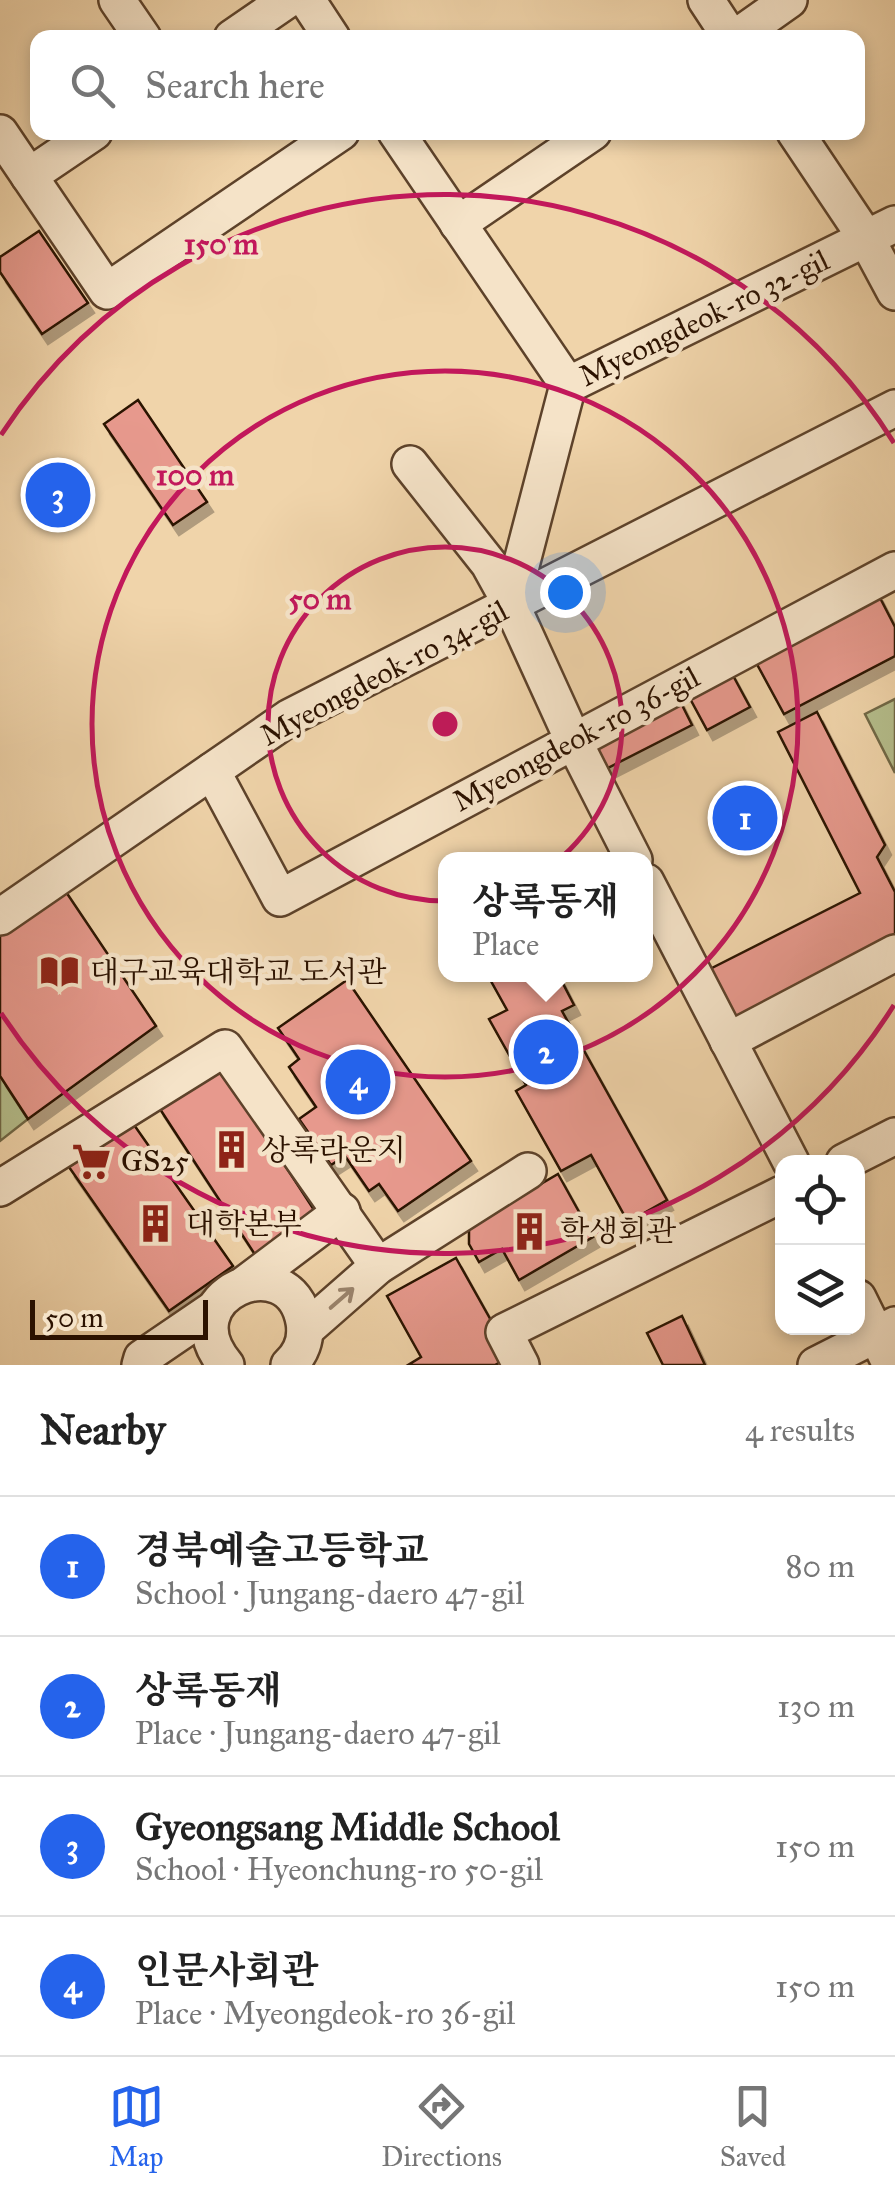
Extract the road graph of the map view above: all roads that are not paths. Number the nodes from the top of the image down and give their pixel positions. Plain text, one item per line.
1 (117, 0) edge
2 (287, 0) edge
3 (306, 0) edge
4 (706, 0) edge
5 (790, 0) edge
6 (137, 30) edge
7 (244, 30) edge
8 (327, 30) edge
9 (727, 30) edge
10 (745, 30) edge
11 (0, 133) edge
12 (82, 140) edge
13 (329, 140) edge
14 (401, 140) edge
15 (581, 140) edge
16 (802, 140) edge
17 (29, 176) junction
18 (458, 224) junction
19 (880, 232) edge
20 (895, 292) edge
21 (568, 385) junction
22 (895, 408) edge
23 (410, 464) dead end
24 (895, 570) edge
25 (512, 604) junction
26 (573, 740) junction
27 (212, 770) junction
28 (630, 852) edge
29 (653, 896) edge
30 (0, 917) edge
31 (895, 953) edge
32 (728, 1041) junction
33 (895, 1136) edge
34 (787, 1155) edge
35 (858, 1155) edge
36 (528, 1172) dead end
37 (0, 1188) edge
38 (775, 1197) edge
39 (342, 1212) junction
40 (378, 1266) junction
41 (244, 1284) junction
42 (865, 1308) edge
43 (214, 1309) junction
44 (305, 1330) junction
45 (887, 1341) edge
46 (140, 1365) edge
47 (226, 1365) edge
48 (289, 1365) edge
49 (522, 1365) edge
50 (816, 1365) edge

1 - 6 street
2 - 7 street
3 - 8 street
4 - 9 street
5 - 10 street
11 - 17 street
12 - 17 street
13 - 17 street
14 - 18 street
15 - 18 street
16 - 19 street
18 - 21 street
19 - 20 street
19 - 21 street, Myeongdeok-ro 32-gil
21 - 25 street
22 - 25 street, Myeongdeok-ro 34-gil
23 - 25 street
24 - 26 street, Myeongdeok-ro 36-gil
25 - 26 street
25 - 27 street, Myeongdeok-ro 34-gil
26 - 27 street, Myeongdeok-ro 36-gil
26 - 28 street
27 - 30 street, Myeongdeok-ro 34-gil
29 - 32 street
31 - 32 street
32 - 34 street
33 - 35 street
36 - 40 street
37 - 39 street
38 - 49 street
39 - 40 street
39 - 41 street
44 -> 40 street
41 - 43 street
41 - 44 street
42 - 45 street
43 - 46 street
43 - 47 street
44 - 48 street
45 - 50 street

